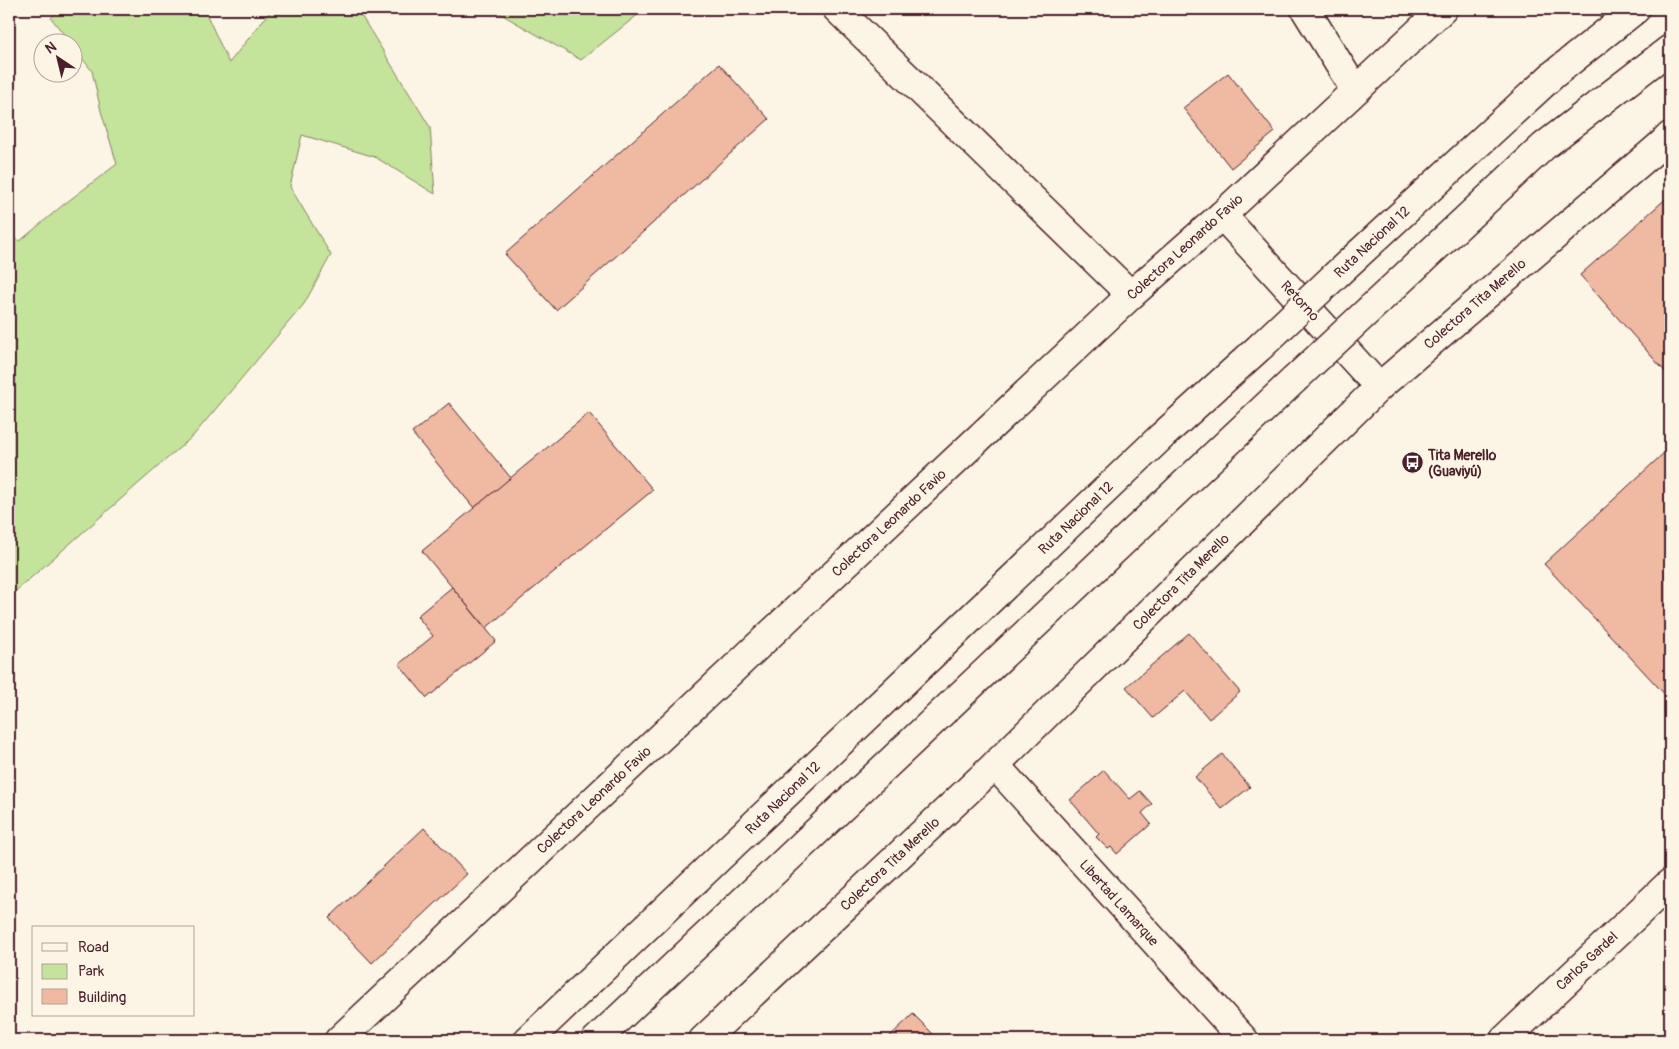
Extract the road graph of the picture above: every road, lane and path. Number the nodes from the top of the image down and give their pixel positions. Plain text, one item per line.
1 (837, 9) edge
2 (1305, 9) edge
3 (1443, 9) edge
4 (1636, 9) edge
5 (1670, 49) edge
6 (1355, 90) junction
7 (1669, 137) edge
8 (1222, 215) junction
9 (1131, 295) junction
10 (1379, 386) junction
11 (995, 765) junction
12 (1670, 883) edge
13 (339, 1040) edge
14 (528, 1040) edge
15 (596, 1040) edge
16 (703, 1040) edge
17 (1244, 1040) edge
18 (1504, 1040) edge

1 - 9 main road
2 - 6 main road
3 - 6 main road, Colectora Leonardo Favio
4 - 14 main road, Ruta Nacional 12, bridge
5 - 15 main road, bridge
6 - 8 main road, Colectora Leonardo Favio
7 - 10 main road, Colectora Tita Merello
8 - 9 main road, Colectora Leonardo Favio
8 - 10 main road, Retorno
9 - 13 main road, Colectora Leonardo Favio
10 - 11 main road, Colectora Tita Merello
11 - 16 main road, Colectora Tita Merello
11 - 17 main road, Libertad Lamarque
12 - 18 main road, Carlos Gardel

